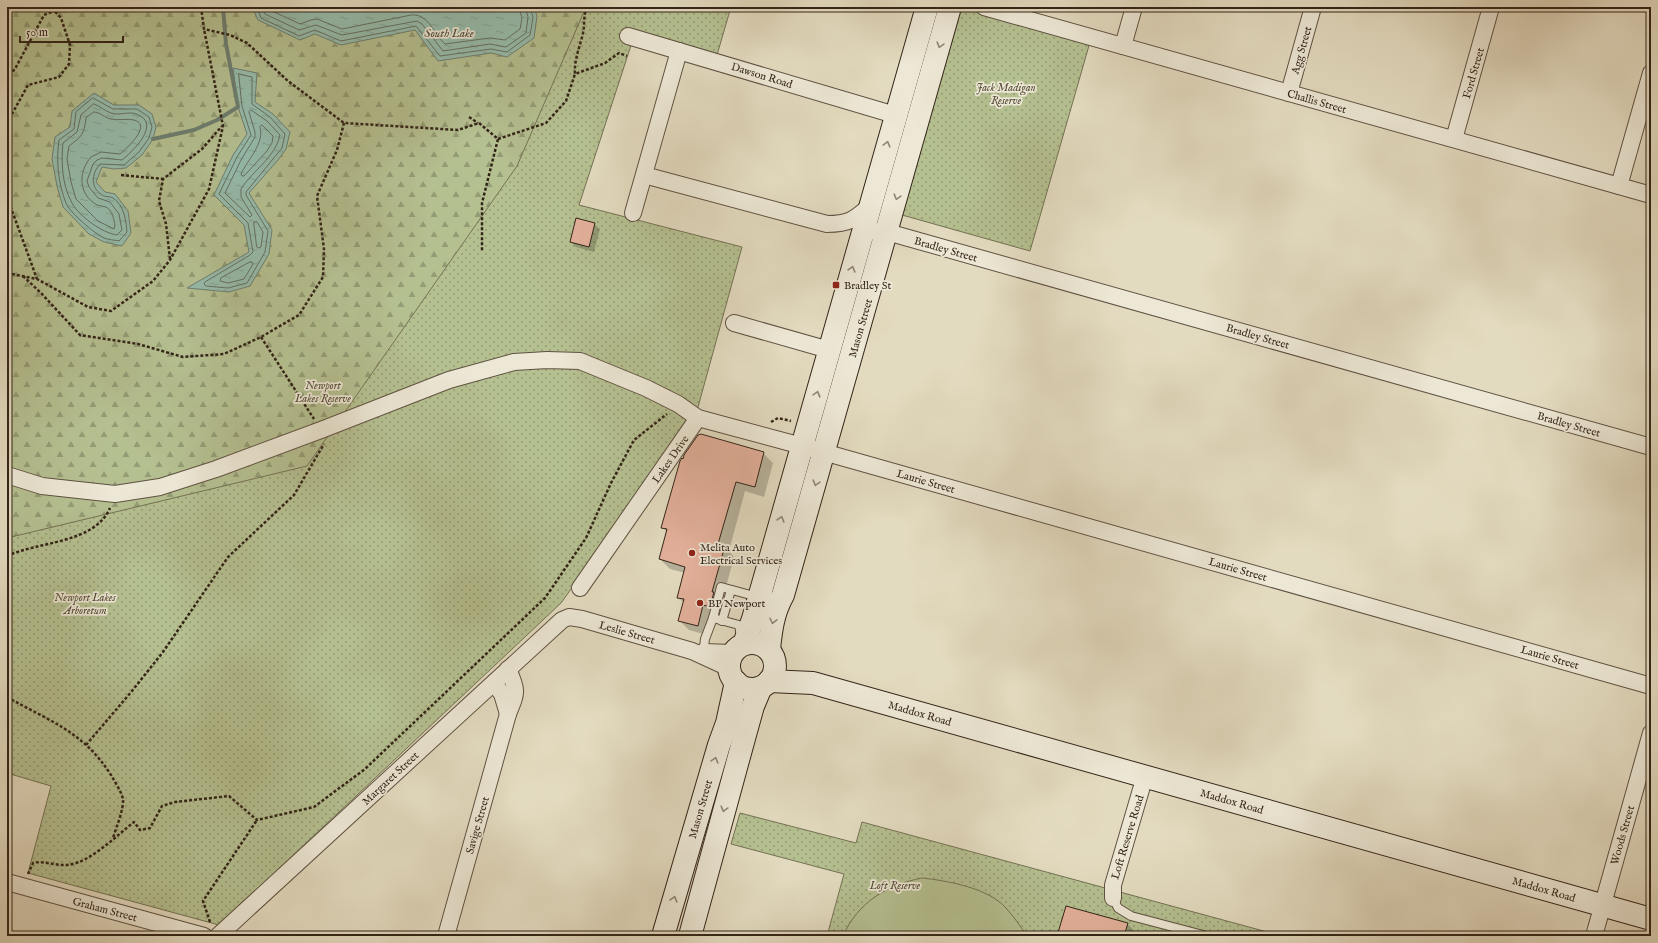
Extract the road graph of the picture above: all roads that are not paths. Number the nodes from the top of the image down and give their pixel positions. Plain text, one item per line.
1 (926, 7) edge
2 (950, 7) edge
3 (984, 7) edge
4 (1134, 7) edge
5 (1313, 7) edge
6 (1491, 7) edge
7 (628, 36) dead end
8 (1123, 46) junction
9 (679, 51) junction
10 (1651, 72) edge
11 (1289, 93) junction
12 (895, 116) junction
13 (1454, 139) junction
14 (644, 174) junction
15 (1619, 186) junction
16 (1651, 195) edge
17 (871, 205) junction
18 (633, 213) dead end
19 (863, 231) junction
20 (887, 232) junction
21 (734, 323) dead end
22 (829, 350) junction
23 (698, 418) junction
24 (802, 446) junction
25 (1651, 448) edge
26 (825, 453) junction
27 (7, 475) edge
28 (580, 588) dead end
29 (731, 590) junction
30 (759, 597) junction
31 (713, 618) junction
32 (562, 620) joint
33 (722, 621) junction
34 (700, 653) junction
35 (737, 658) junction
36 (508, 669) junction
37 (769, 670) junction
38 (494, 683) junction
39 (1651, 686) edge
40 (508, 714) junction
41 (1651, 733) edge
42 (1145, 776) junction
43 (7, 882) edge
44 (1112, 898) joint
45 (1602, 906) junction
46 (1651, 919) edge
47 (211, 932) edge
48 (446, 936) edge
49 (663, 936) edge
50 (690, 936) edge
51 (1207, 936) edge
52 (1594, 936) edge

1 - 12 street, Mason Street
2 -> 20 street, Mason Street
3 - 8 street, Challis Street
4 - 8 street
5 - 11 street, Agg Street
6 - 13 street, Ford Street
7 - 9 street, Dawson Road
8 - 11 street, Challis Street
9 - 12 street, Dawson Road
9 - 14 street
10 - 15 street
11 - 13 street, Challis Street
17 -> 12 street, Mason Street
13 - 15 street, Challis Street
14 - 17 street
14 - 18 street
15 - 16 street, Challis Street
17 - 19 street, Mason Street
19 - 20 street, Bradley Street
22 -> 19 street, Mason Street
20 - 25 street, Bradley Street
20 - 26 street, Mason Street
21 - 22 street
24 -> 22 street, Mason Street
23 - 24 street
23 - 27 street
23 - 28 street, Lakes Drive
24 - 26 street, Laurie Street
30 -> 24 street, Mason Street
26 -> 37 street, Mason Street
26 - 39 street, Laurie Street
29 - 30 lane
29 - 31 lane
29 - 33 lane
30 - 35 street, Mason Street
31 - 33 lane
31 - 34 lane
32 - 34 street, Leslie Street
32 - 36 street, Margaret Street
33 - 35 lane
34 - 35 street, Leslie Street
35 - 37 street
35 - 37 street
49 -> 35 street, Mason Street
36 - 38 street, Margaret Street
36 - 40 street, Savige Street
37 - 42 street, Maddox Road
37 -> 50 street, Mason Street
38 - 40 street
38 - 47 street, Margaret Street
40 - 48 street, Savige Street
41 - 45 street, Woods Street
42 - 44 street, Loft Reserve Road
42 - 45 street, Maddox Road
43 - 47 street, Graham Street
44 - 51 lane
45 - 46 street, Maddox Road
45 - 52 street, Woods Street

